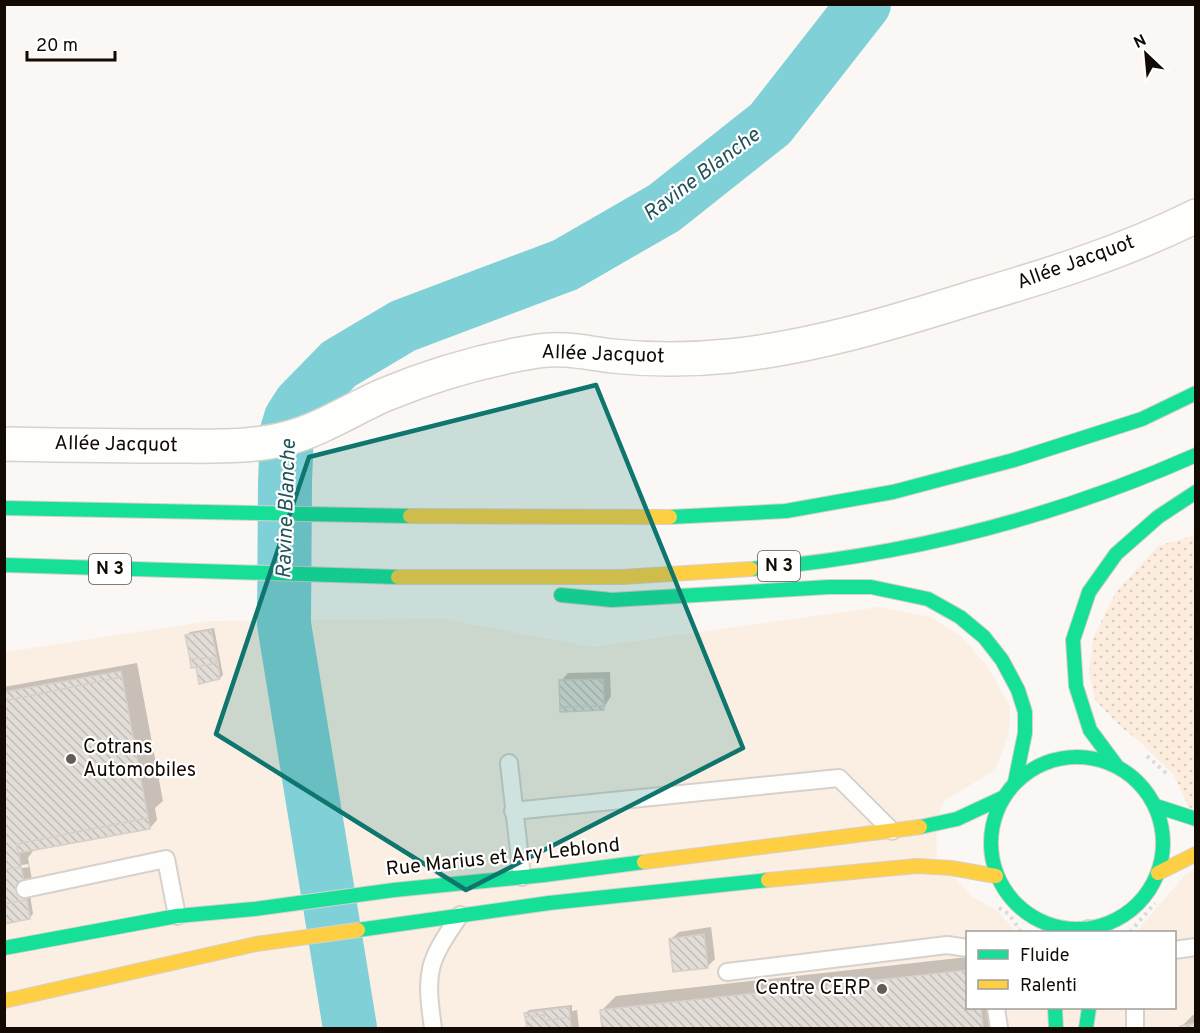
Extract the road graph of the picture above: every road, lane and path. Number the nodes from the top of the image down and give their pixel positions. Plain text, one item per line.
1 (1196, 216) edge
2 (1196, 393) edge
3 (4, 444) edge
4 (1196, 455) edge
5 (1196, 492) edge
6 (4, 508) edge
7 (4, 565) edge
8 (450, 578) junction
9 (526, 590) dead end
10 (548, 594) dead end
11 (509, 763) dead end
12 (1116, 765) junction
13 (1015, 782) junction
14 (1002, 798) junction
15 (1156, 806) junction
16 (513, 811) junction
17 (1196, 819) edge
18 (892, 831) junction
19 (1196, 854) edge
20 (1158, 873) junction
21 (996, 876) junction
22 (522, 877) junction
23 (25, 889) dead end
24 (461, 914) junction
25 (177, 916) junction
26 (1033, 918) junction
27 (1113, 926) edge
28 (1036, 931) edge
29 (1087, 931) edge
30 (1196, 947) edge
31 (4, 948) edge
32 (966, 948) edge
33 (1176, 950) edge
34 (727, 972) dead end
35 (4, 1001) edge
36 (996, 1009) edge
37 (1089, 1009) edge
38 (1135, 1009) edge
39 (433, 1029) edge
40 (999, 1029) edge
41 (1086, 1029) edge
42 (1135, 1029) edge

1 - 3 street, Allée Jacquot
2 - 6 main road
4 - 8 main road, N 3
5 - 12 main road
7 - 8 main road, N 3
8 - 9 main road, N 3
10 - 13 main road, N 3
11 - 16 lane
12 - 13 main road
12 - 15 main road
13 - 14 main road
14 - 18 main road, Rue Marius et Ary Leblond
14 - 21 main road
15 - 17 main road
15 - 20 main road
16 - 18 lane
16 - 22 lane
18 - 22 main road, Rue Marius et Ary Leblond
19 - 20 main road
20 - 27 main road
21 - 24 main road
21 - 26 main road
22 - 25 main road, Rue Marius et Ary Leblond
23 - 25 lane
24 - 35 main road
24 - 39 lane
25 - 31 main road, Rue Marius et Ary Leblond
26 - 28 main road
26 - 29 main road
27 - 29 main road
30 - 33 lane
32 - 34 lane
36 - 40 lane
37 - 41 main road
38 - 42 lane

